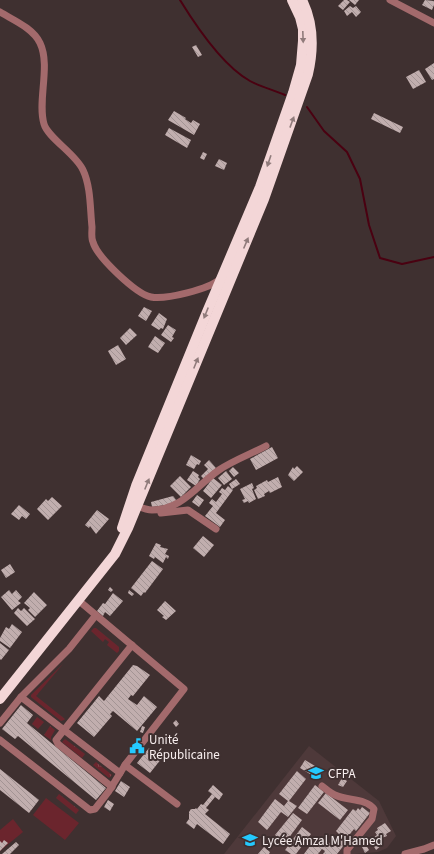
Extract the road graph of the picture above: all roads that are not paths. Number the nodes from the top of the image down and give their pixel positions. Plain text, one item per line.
1 (292, 0) edge
2 (302, 0) edge
3 (390, 0) edge
4 (0, 12) edge
5 (434, 23) edge
6 (221, 278) junction
7 (208, 287) junction
8 (212, 299) junction
9 (266, 446) dead end
10 (138, 506) junction
11 (151, 510) junction
12 (216, 529) dead end
13 (78, 600) junction
14 (96, 615) junction
15 (132, 646) junction
16 (0, 690) edge
17 (21, 697) junction
18 (0, 699) edge
19 (0, 723) edge
20 (63, 730) junction
21 (0, 740) edge
22 (125, 765) junction
23 (120, 773) junction
24 (322, 786) dead end
25 (112, 787) junction
26 (177, 804) dead end
27 (434, 845) edge
28 (347, 854) edge
29 (405, 854) edge

1 -> 6 highway
10 -> 2 highway
3 - 5 street
4 - 7 street
6 - 7 street
6 - 8 highway
7 - 8 street
8 -> 16 highway
9 - 11 street
10 - 11 street
10 - 13 highway
11 - 12 street
13 - 14 street
13 - 18 highway
14 - 15 street
14 - 17 street
15 - 20 street
15 - 22 street
17 - 19 street
17 - 20 street
20 - 23 street
20 - 25 street
21 - 25 street
22 - 23 street
22 - 26 street
23 - 25 street
24 - 28 street
27 - 29 street

